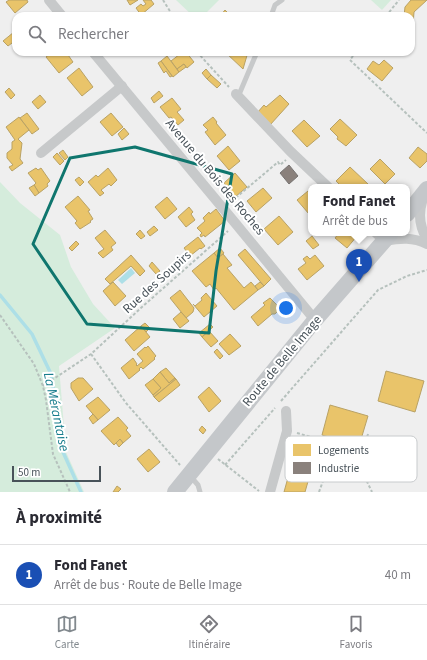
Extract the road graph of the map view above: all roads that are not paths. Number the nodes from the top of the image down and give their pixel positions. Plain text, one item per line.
1 (49, 0) edge
2 (282, 0) edge
3 (59, 12) edge
4 (272, 12) edge
5 (96, 56) edge
6 (255, 56) edge
7 (122, 86) junction
8 (237, 95) joint
9 (41, 153) dead end
10 (325, 184) edge
11 (427, 189) edge
12 (410, 210) edge
13 (384, 236) edge
14 (427, 239) edge
15 (427, 244) edge
16 (315, 320) junction
17 (286, 411) dead end
18 (286, 436) edge
19 (285, 438) edge
20 (189, 475) junction
21 (175, 492) edge
22 (200, 492) edge
23 (270, 492) edge

1 - 3 street
2 - 4 lane
5 - 7 street, Avenue du Bois des Roches
6 - 8 lane
7 - 9 street
7 - 16 street, Avenue du Bois des Roches
8 - 10 street
11 - 12 main road
11 - 14 street
13 - 15 street
13 - 16 main road, Route de Belle Image
16 - 20 main road, Route de Belle Image
17 - 18 street
19 - 23 street
20 - 21 main road, Route de Belle Image
20 - 22 lane

